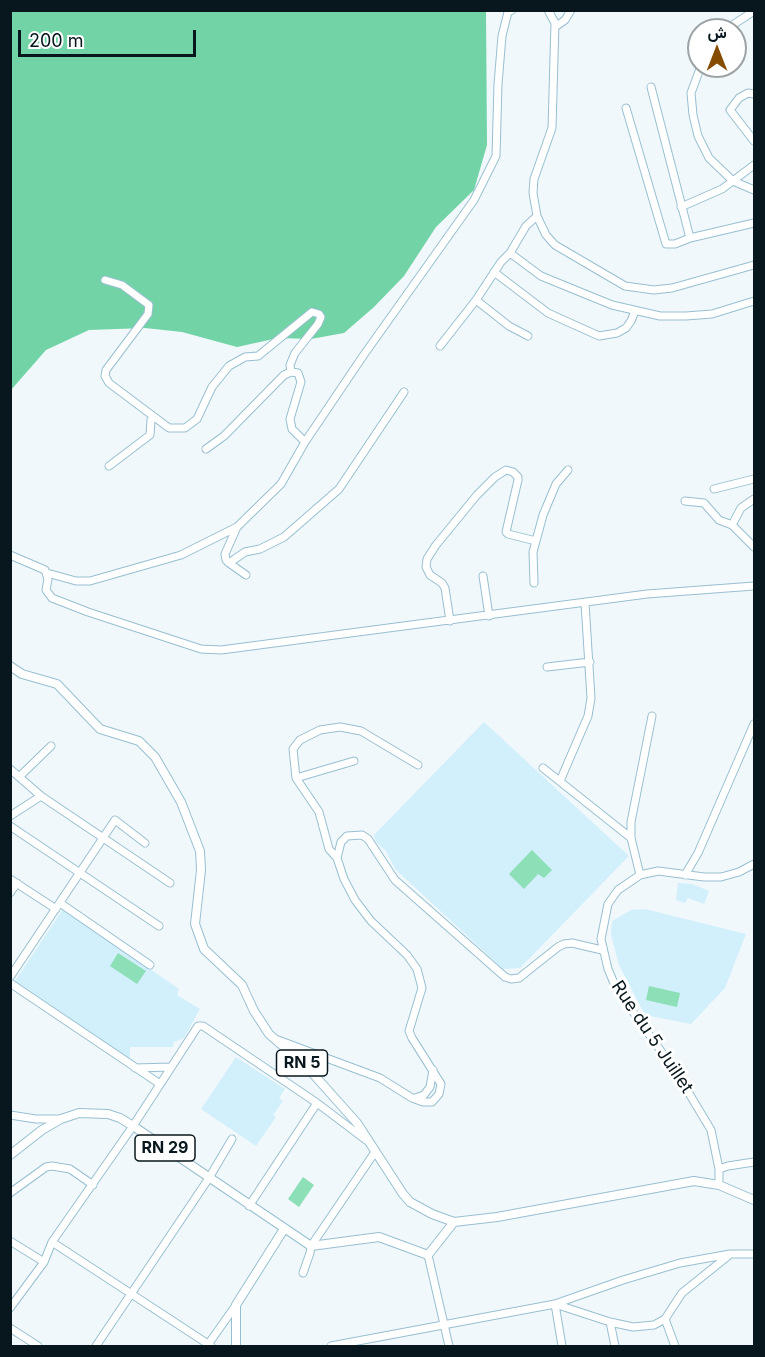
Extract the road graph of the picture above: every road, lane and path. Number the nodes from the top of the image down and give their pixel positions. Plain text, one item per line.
1 (512, 10) edge
2 (548, 10) edge
3 (572, 10) edge
4 (555, 27) junction
5 (697, 78) edge
6 (651, 87) dead end
7 (754, 94) edge
8 (626, 108) dead end
9 (754, 141) edge
10 (754, 165) edge
11 (733, 181) junction
12 (754, 190) edge
13 (681, 207) junction
14 (537, 216) junction
15 (754, 223) edge
16 (690, 238) junction
17 (510, 253) junction
18 (754, 264) edge
19 (494, 272) junction
20 (105, 280) dead end
21 (476, 300) junction
22 (754, 301) edge
23 (635, 310) junction
24 (528, 336) dead end
25 (440, 346) dead end
26 (291, 372) junction
27 (404, 392) dead end
28 (154, 417) junction
29 (305, 442) junction
30 (206, 449) dead end
31 (109, 466) dead end
32 (568, 470) dead end
33 (754, 479) edge
34 (714, 489) dead end
35 (754, 499) edge
36 (685, 501) dead end
37 (732, 525) junction
38 (237, 527) junction
39 (536, 541) junction
40 (754, 548) edge
41 (10, 555) edge
42 (230, 563) junction
43 (46, 573) junction
44 (246, 575) dead end
45 (483, 576) dead end
46 (534, 583) dead end
47 (754, 586) edge
48 (585, 603) junction
49 (489, 616) junction
50 (450, 621) junction
51 (590, 662) junction
52 (10, 666) edge
53 (548, 667) dead end
54 (652, 716) dead end
55 (754, 724) edge
56 (51, 747) dead end
57 (354, 761) dead end
58 (418, 765) dead end
59 (543, 768) dead end
60 (10, 769) edge
61 (19, 777) junction
62 (296, 778) junction
63 (560, 781) junction
64 (41, 796) junction
65 (10, 816) edge
66 (10, 826) edge
67 (104, 838) junction
68 (631, 838) junction
69 (145, 843) dead end
70 (337, 858) junction
71 (754, 864) edge
72 (81, 873) junction
73 (640, 875) junction
74 (685, 875) junction
75 (14, 881) edge
76 (170, 883) dead end
77 (10, 893) edge
78 (58, 906) junction
79 (159, 926) dead end
80 (602, 950) junction
81 (150, 965) dead end
82 (10, 977) edge
83 (10, 983) edge
84 (274, 1039) junction
85 (171, 1067) junction
86 (135, 1068) junction
87 (433, 1070) junction
88 (160, 1084) junction
89 (412, 1098) junction
90 (317, 1104) junction
91 (10, 1115) edge
92 (61, 1119) junction
93 (133, 1126) junction
94 (232, 1139) dead end
95 (369, 1142) junction
96 (375, 1152) junction
97 (10, 1155) edge
98 (754, 1162) edge
99 (719, 1169) junction
100 (209, 1178) junction
101 (93, 1185) junction
102 (720, 1185) junction
103 (10, 1193) edge
104 (754, 1200) edge
105 (249, 1206) junction
106 (454, 1222) junction
107 (284, 1229) junction
108 (10, 1241) edge
109 (52, 1242) junction
110 (311, 1246) junction
111 (730, 1254) junction
112 (754, 1254) edge
113 (428, 1255) junction
114 (44, 1263) junction
115 (303, 1273) dead end
116 (131, 1294) junction
117 (555, 1304) junction
118 (236, 1305) junction
119 (10, 1308) edge
120 (665, 1319) junction
121 (610, 1322) junction
122 (446, 1326) junction
123 (10, 1328) edge
124 (209, 1346) edge
125 (38, 1347) edge
126 (96, 1347) edge
127 (236, 1347) edge
128 (331, 1347) edge
129 (449, 1347) edge
130 (562, 1347) edge
131 (615, 1347) edge
132 (675, 1347) edge

1 - 29 street
2 - 4 street
3 - 4 street
4 - 14 street
5 - 11 street
6 - 13 street
7 - 9 street
8 - 16 street
10 - 11 street
11 - 12 street
11 - 13 street
13 - 16 street
14 - 17 street
14 - 18 street
15 - 16 street
17 - 19 street
17 - 23 street
19 - 21 street
19 - 23 street
20 - 28 street
21 - 24 street
21 - 25 street
22 - 23 street
26 - 28 street
26 - 29 street
26 - 30 street
27 - 42 street
28 - 31 street
29 - 38 street
32 - 39 street
33 - 34 street
35 - 37 street
36 - 37 street
37 - 40 street
38 - 42 street
38 - 43 street
39 - 46 street
39 - 50 street
41 - 43 street
42 - 44 street
43 - 50 street
45 - 49 street
47 - 48 street
48 - 49 street
48 - 51 street
49 - 50 street
51 - 53 street
51 - 63 street
52 - 84 main road, RN 5
54 - 68 street
55 - 74 street
56 - 61 street
57 - 62 street
58 - 62 street
59 - 63 street
60 - 61 street
61 - 64 street
62 - 70 street
63 - 68 street
64 - 65 street
64 - 67 street
66 - 72 street
67 - 69 street
67 - 72 street
67 - 76 street
68 - 73 street
70 - 80 street
70 - 87 street
71 - 74 street
72 - 78 street
72 - 79 street
73 - 74 street
73 - 80 street, Rue du 5 Juillet
75 - 77 street
75 - 78 street
78 - 81 street
78 - 82 street
80 - 99 street, Rue du 5 Juillet
83 - 86 street
84 - 89 street
84 - 95 main road, RN 5
85 - 86 street
85 - 88 street
85 - 90 street
86 - 88 street
87 - 89 street
87 - 89 street
88 - 93 street
90 - 95 street
90 - 105 street
91 - 92 street
92 - 93 main road, RN 29
92 - 97 main road, RN 29
93 - 100 main road, RN 29
93 - 101 street
94 - 100 street
95 - 96 main road, RN 5
96 - 106 main road, RN 5
96 - 110 street
98 - 99 street
99 - 102 street, Rue du 5 Juillet
100 - 105 main road, RN 29
100 - 116 street
101 - 103 street
101 - 109 street
102 - 104 main road, RN 5
102 - 106 main road, RN 5
105 - 107 main road, RN 29
106 - 113 main road
107 - 110 main road, RN 29
107 - 118 main road
108 - 114 street
109 - 114 street
109 - 116 street
110 - 113 main road
110 - 115 street
111 - 112 street
111 - 117 street
111 - 120 street
113 - 122 street
114 - 119 street
116 - 124 street
116 - 126 street
117 - 121 street
117 - 122 street
117 - 130 street
118 - 124 street
118 - 127 main road
120 - 121 street
120 - 132 street
121 - 131 street
122 - 128 street
122 - 129 street
123 - 125 street

